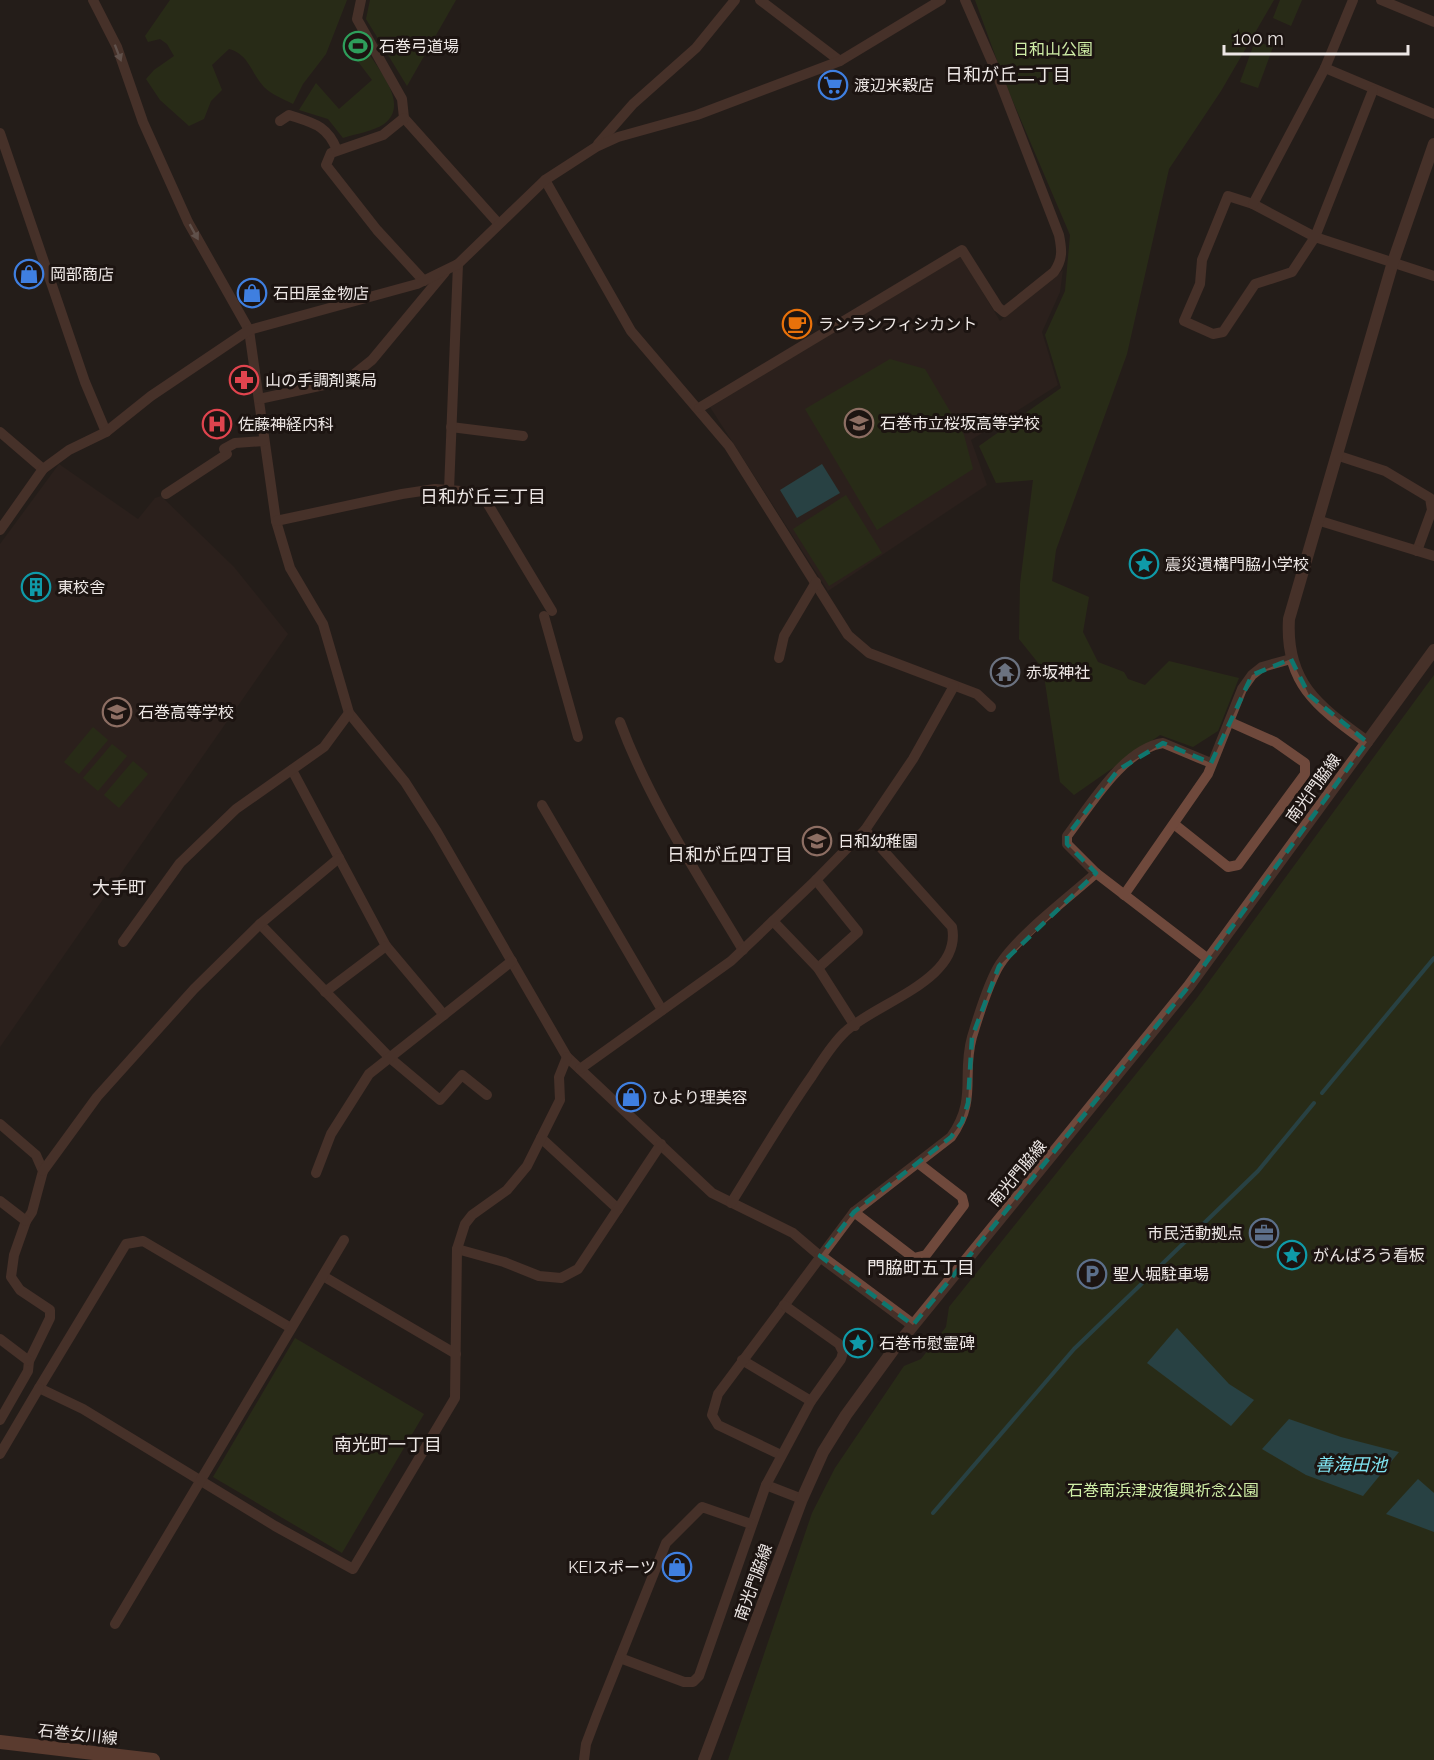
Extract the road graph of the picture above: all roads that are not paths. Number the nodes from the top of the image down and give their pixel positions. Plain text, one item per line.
1 (93, 0) edge
2 (361, 0) edge
3 (735, 0) edge
4 (941, 0) edge
5 (964, 0) edge
6 (1353, 0) edge
7 (1381, 0) edge
8 (768, 2) edge
9 (1434, 22) edge
10 (840, 61) junction
11 (1325, 68) junction
12 (1373, 90) junction
13 (1434, 114) edge
14 (404, 118) junction
15 (280, 122) dead end
16 (0, 133) edge
17 (1434, 144) edge
18 (596, 147) junction
19 (337, 150) junction
20 (545, 180) junction
21 (1253, 204) junction
22 (498, 222) junction
23 (1315, 237) junction
24 (1393, 262) junction
25 (452, 267) junction
26 (1434, 276) edge
27 (424, 281) junction
28 (249, 330) junction
29 (259, 399) junction
30 (699, 408) junction
31 (451, 427) junction
32 (0, 432) edge
33 (106, 432) junction
34 (523, 435) dead end
35 (264, 441) junction
36 (1336, 455) junction
37 (43, 470) junction
38 (449, 490) junction
39 (166, 494) dead end
40 (1317, 520) junction
41 (276, 521) junction
42 (0, 530) edge
43 (1417, 551) junction
44 (1434, 556) edge
45 (816, 582) junction
46 (1434, 650) edge
47 (779, 658) dead end
48 (1291, 659) junction
49 (954, 686) junction
50 (991, 707) dead end
51 (349, 713) junction
52 (620, 722) dead end
53 (1230, 722) junction
54 (578, 737) dead end
55 (1367, 742) junction
56 (1211, 763) junction
57 (292, 770) junction
58 (542, 805) dead end
59 (1174, 824) junction
60 (865, 830) junction
61 (339, 858) junction
62 (1096, 873) junction
63 (816, 880) junction
64 (1124, 895) junction
65 (773, 921) junction
66 (260, 924) junction
67 (123, 942) dead end
68 (386, 946) junction
69 (743, 950) junction
70 (1208, 959) junction
71 (512, 961) junction
72 (818, 968) junction
73 (326, 992) junction
74 (662, 1010) junction
75 (444, 1015) junction
76 (855, 1026) junction
77 (567, 1057) junction
78 (390, 1058) junction
79 (580, 1069) junction
80 (487, 1095) dead end
81 (0, 1124) edge
82 (541, 1138) junction
83 (661, 1144) junction
84 (918, 1163) junction
85 (44, 1171) junction
86 (316, 1173) dead end
87 (0, 1201) edge
88 (731, 1203) junction
89 (618, 1209) junction
90 (854, 1212) junction
91 (26, 1221) junction
92 (344, 1240) dead end
93 (457, 1249) junction
94 (820, 1256) junction
95 (323, 1276) junction
96 (784, 1305) junction
97 (913, 1325) junction
98 (291, 1328) junction
99 (0, 1340) edge
100 (456, 1354) junction
101 (742, 1360) junction
102 (29, 1362) junction
103 (39, 1388) junction
104 (811, 1401) junction
105 (0, 1420) edge
106 (0, 1454) edge
107 (781, 1455) junction
108 (200, 1482) junction
109 (766, 1485) junction
110 (802, 1500) junction
111 (751, 1524) junction
112 (115, 1624) dead end
113 (620, 1658) junction
114 (0, 1742) edge
115 (153, 1760) edge
116 (584, 1760) edge
117 (704, 1760) edge

1 -> 28 street
2 - 14 street
3 - 18 street
4 - 10 street
5 - 30 street
6 - 11 street
7 - 9 street
8 - 10 street
10 - 18 street
11 - 12 street
11 - 21 street
12 - 13 street
12 - 23 street
14 - 19 street
14 - 22 street
15 - 19 street
16 - 33 street
17 - 24 street
18 - 20 street
19 - 27 street
20 - 22 street
20 - 30 street
21 - 23 street
21 - 23 street
22 - 25 street
23 - 24 street
24 - 26 street
24 - 36 street
25 - 27 street
25 - 29 street
25 - 31 street
27 - 28 street
28 - 29 street
28 - 33 street
29 - 35 street
30 - 45 street
31 - 34 street
31 - 38 street
32 - 37 street
33 - 37 street
35 - 39 street
35 - 41 street
36 - 40 street
36 - 43 street
37 - 42 street
38 - 41 street
38 - 54 street
40 - 43 street
40 - 48 street
41 - 51 street
43 - 44 street
45 - 47 street
45 - 49 street
46 - 55 street, 南光門脇線
48 - 53 street
48 - 55 street
49 - 50 street
49 - 60 street
51 - 57 street
51 - 71 street
52 - 69 street
53 - 56 street
53 - 59 street
55 - 70 street, 南光門脇線
56 - 59 street
56 - 62 street
57 - 61 street
57 - 67 street
58 - 74 street
59 - 64 street
60 - 63 street
60 - 76 street
61 - 66 street
61 - 68 street
62 - 64 street
62 - 84 street
63 - 65 street
63 - 72 street
64 - 70 street
65 - 69 street
65 - 72 street
66 - 73 street
66 - 85 street
68 - 73 street
68 - 75 street
69 - 74 street
70 - 97 street, 南光門脇線
71 - 75 street
71 - 77 street
72 - 76 street
73 - 78 street
74 - 79 street
75 - 78 street
76 - 88 street
77 - 79 street
77 - 82 street
78 - 80 street
78 - 86 street
79 - 83 street
81 - 85 street
82 - 89 street
82 - 93 street
83 - 88 street
83 - 89 street
84 - 90 street
84 - 90 street
85 - 91 street
87 - 91 street
88 - 94 street
89 - 93 street
90 - 94 street
91 - 102 street
92 - 95 street
93 - 100 street
94 - 96 street
94 - 97 street
95 - 98 street
95 - 100 street
96 - 101 street
96 - 104 street
97 - 110 street, 南光門脇線
98 - 103 street
98 - 108 street
99 - 102 street
100 - 108 street
101 - 104 street
101 - 107 street
102 - 105 street
103 - 106 street
103 - 108 street
104 - 107 street
107 - 109 street
108 - 112 street
109 - 110 street
109 - 111 street
110 - 117 street, 南光門脇線
111 - 113 street
111 - 113 street
113 - 116 street
114 - 115 main road, 石巻女川線

